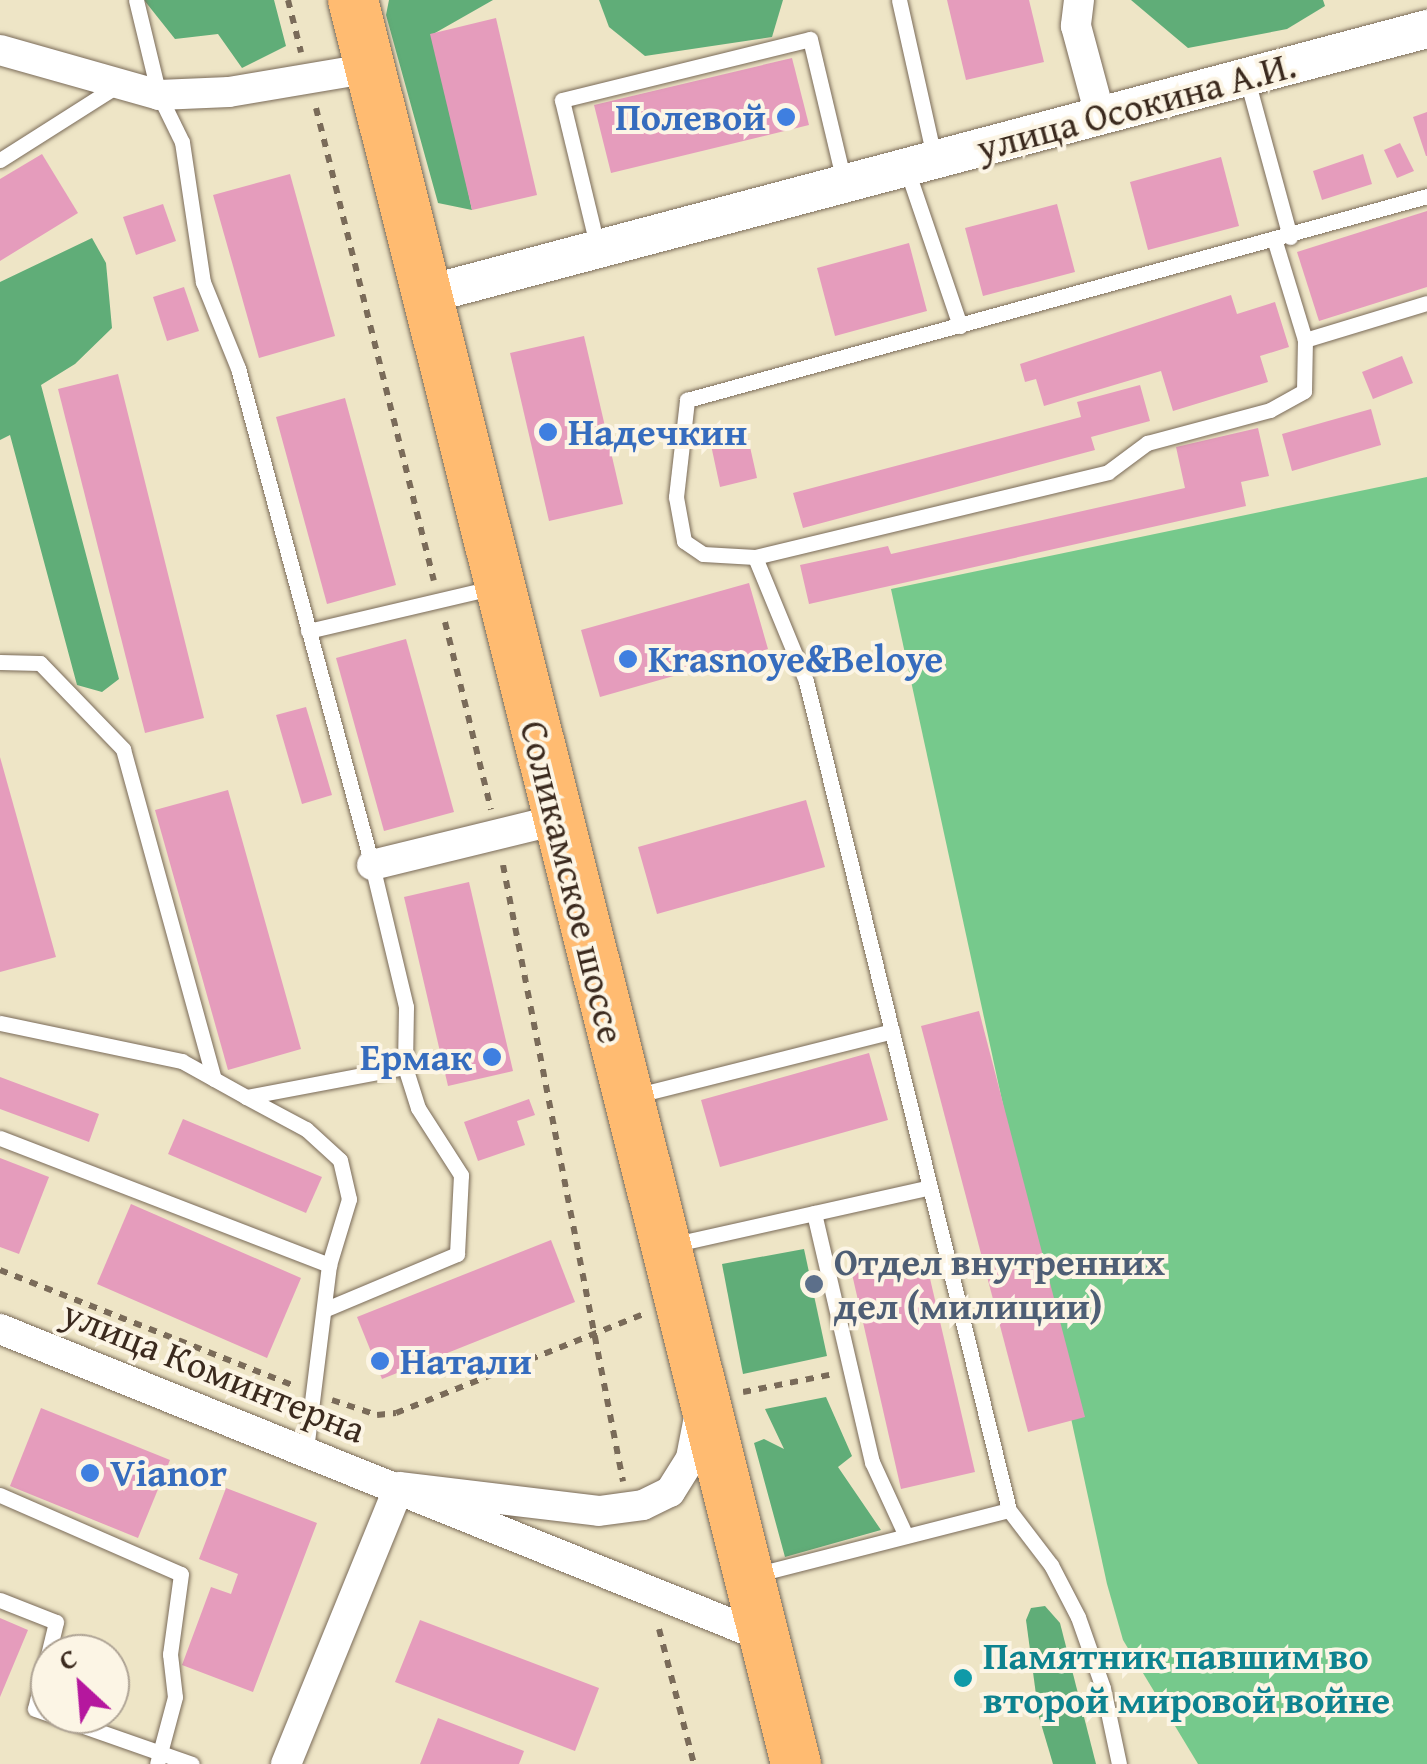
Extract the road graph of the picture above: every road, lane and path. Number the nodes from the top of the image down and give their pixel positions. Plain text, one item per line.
1 (136, 0) edge
2 (288, 0) edge
3 (353, 0) edge
4 (899, 0) edge
5 (1073, 9) edge
6 (1427, 29) edge
7 (0, 50) edge
8 (371, 68) junction
9 (1246, 76) junction
10 (308, 79) junction
11 (116, 86) junction
12 (159, 94) junction
13 (1100, 115) junction
14 (0, 160) edge
15 (920, 163) junction
16 (845, 183) junction
17 (1427, 196) edge
18 (1283, 239) junction
19 (598, 249) junction
20 (429, 294) junction
21 (1427, 303) edge
22 (960, 326) junction
23 (1305, 340) junction
24 (755, 557) junction
25 (500, 586) junction
26 (440, 603) junction
27 (308, 631) junction
28 (0, 662) edge
29 (557, 820) junction
30 (498, 834) junction
31 (372, 864) junction
32 (0, 1022) edge
33 (892, 1031) junction
34 (405, 1067) junction
35 (214, 1079) junction
36 (246, 1097) junction
37 (627, 1098) junction
38 (0, 1138) edge
39 (930, 1187) junction
40 (814, 1213) junction
41 (667, 1245) junction
42 (329, 1265) junction
43 (326, 1308) junction
44 (0, 1329) edge
45 (850, 1371) junction
46 (707, 1394) junction
47 (306, 1450) junction
48 (399, 1487) junction
49 (0, 1495) edge
50 (630, 1507) junction
51 (1009, 1510) junction
52 (906, 1536) junction
53 (750, 1576) junction
54 (648, 1590) junction
55 (0, 1600) edge
56 (764, 1637) junction
57 (160, 1760) edge
58 (192, 1764) edge
59 (286, 1764) edge
60 (694, 1764) edge
61 (796, 1764) edge
62 (1119, 1764) edge

1 - 12 lane
2 - 10 path
3 - 8 highway, Соликамское шоссе
4 - 15 lane
5 - 13 street
6 - 9 street, улица Осокина А.И.
7 - 11 street
8 - 10 street
8 - 20 highway, Соликамское шоссе
9 - 13 street, улица Осокина А.И.
9 - 18 lane
10 - 12 street
10 - 26 path
11 - 12 street
11 - 14 lane
12 - 27 lane
13 - 15 street, улица Осокина А.И.
15 - 16 street, улица Осокина А.И.
15 - 22 lane
16 - 19 street, улица Осокина А.И.
16 - 19 lane
17 - 18 lane
18 - 22 lane
18 - 23 lane
19 - 20 street, улица Осокина А.И.
20 - 25 highway, Соликамское шоссе
21 - 23 lane
22 - 24 lane
23 - 24 lane
24 - 33 lane
25 - 26 lane
25 - 29 highway, Соликамское шоссе
26 - 27 lane
26 - 30 path
27 - 31 lane
28 - 35 lane
29 - 30 street
29 - 37 highway, Соликамское шоссе
30 - 31 street
30 - 50 path
31 - 34 lane
32 - 35 lane
33 - 37 lane
33 - 39 lane
34 - 36 lane
34 - 43 lane
35 - 36 lane
36 - 42 lane
37 - 41 highway, Соликамское шоссе
38 - 42 lane
39 - 40 lane
39 - 51 lane
40 - 41 lane
40 - 45 lane
41 - 46 highway, Соликамское шоссе
42 - 43 lane
43 - 47 lane
44 - 47 street, улица Коминтерна
45 - 46 path
45 - 52 lane
46 - 50 street, улица Коминтерна
46 - 53 highway, Соликамское шоссе
47 - 48 street, улица Коминтерна
48 - 50 street, улица Коминтерна
48 - 54 street, улица Коминтерна
48 - 59 street
49 - 57 lane
51 - 52 lane
51 - 62 lane
52 - 53 lane
53 - 56 highway, Соликамское шоссе
54 - 56 street, улица Коминтерна
54 - 60 path
55 - 57 lane
56 - 61 highway, Соликамское шоссе
57 - 58 lane

